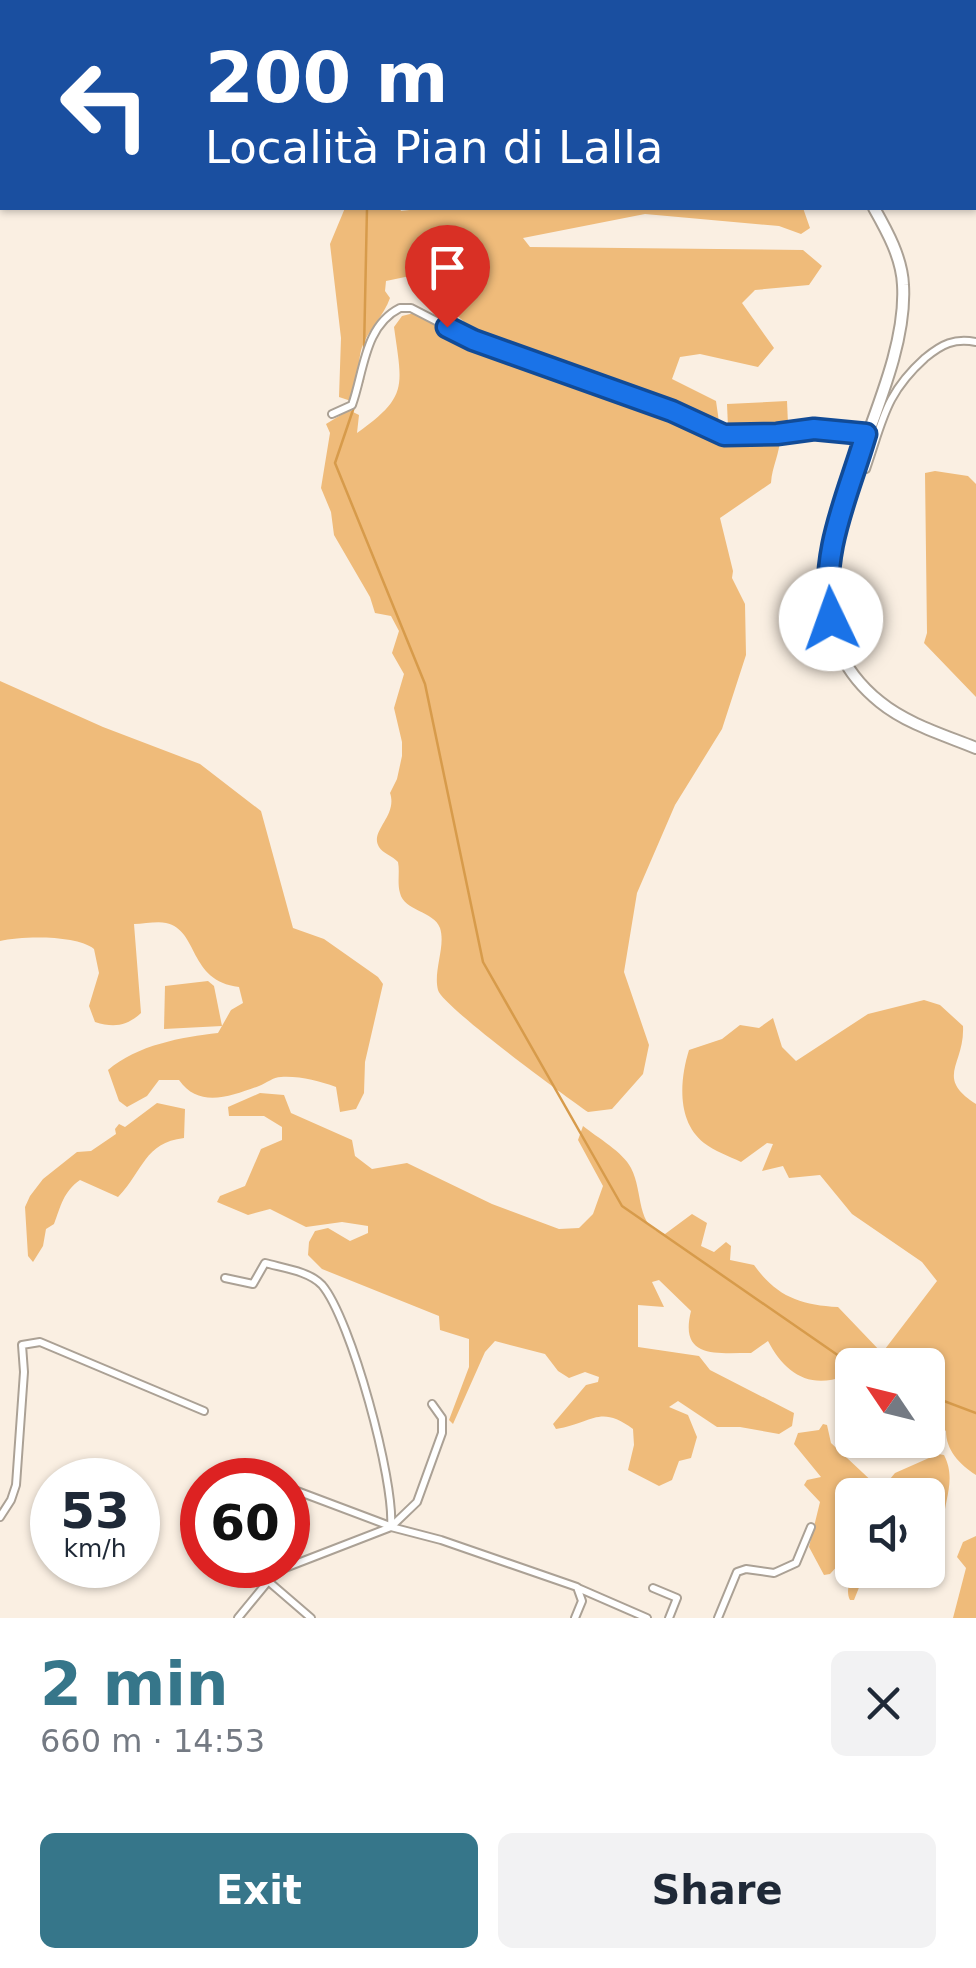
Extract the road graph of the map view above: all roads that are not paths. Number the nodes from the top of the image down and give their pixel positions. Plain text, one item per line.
1 (875, 210) edge
2 (976, 342) edge
3 (332, 414) dead end
4 (866, 434) junction
5 (857, 466) junction
6 (976, 748) edge
7 (225, 1278) dead end
8 (432, 1404) dead end
9 (204, 1412) dead end
10 (310, 1496) edge
11 (0, 1517) edge
12 (391, 1527) junction
13 (811, 1527) dead end
14 (310, 1558) edge
15 (577, 1587) junction
16 (262, 1588) edge
17 (276, 1588) edge
18 (653, 1588) dead end
19 (618, 1606) junction
20 (238, 1618) edge
21 (311, 1618) edge
22 (575, 1618) edge
23 (625, 1618) edge
24 (646, 1618) edge
25 (669, 1618) edge
26 (718, 1618) edge

1 - 4 main road
2 - 5 street
3 - 4 street
4 - 5 main road
5 - 6 main road
7 - 12 street
8 - 12 street
9 - 11 street
10 - 12 street
12 - 14 street
12 - 15 street
13 - 26 street
15 - 19 street
15 - 22 street
16 - 20 street
17 - 21 street
18 - 25 street
19 - 23 street
19 - 24 street

